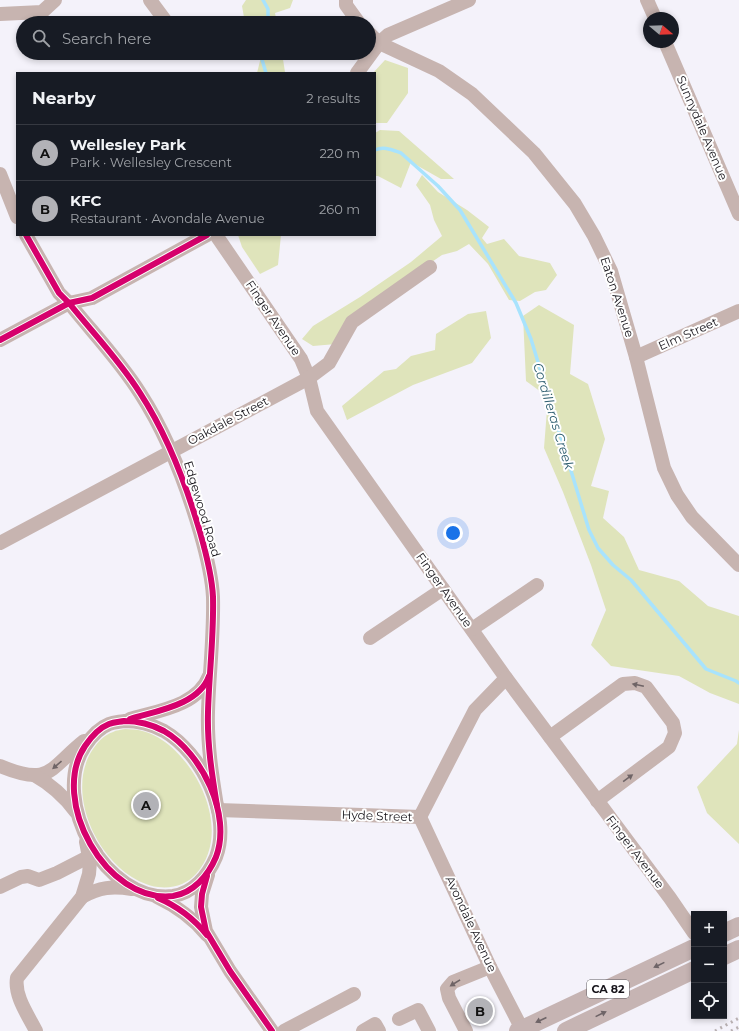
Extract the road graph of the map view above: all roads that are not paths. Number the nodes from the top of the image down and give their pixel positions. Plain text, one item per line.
1 (55, 0) edge
2 (150, 0) edge
3 (346, 0) edge
4 (469, 0) edge
5 (647, 0) edge
6 (652, 12) edge
7 (0, 14) edge
8 (162, 16) edge
9 (355, 16) edge
10 (376, 40) edge
11 (379, 43) junction
12 (376, 47) edge
13 (668, 48) edge
14 (367, 60) edge
15 (358, 72) edge
16 (0, 174) edge
17 (16, 214) edge
18 (739, 214) edge
19 (27, 236) edge
20 (205, 236) edge
21 (217, 236) edge
22 (430, 267) dead end
23 (69, 303) junction
24 (739, 311) edge
25 (0, 340) edge
26 (636, 357) junction
27 (309, 378) junction
28 (172, 452) junction
29 (0, 543) edge
30 (738, 561) edge
31 (537, 585) dead end
32 (443, 589) junction
33 (472, 629) junction
34 (370, 638) dead end
35 (211, 668) junction
36 (506, 678) junction
37 (124, 721) junction
38 (109, 724) junction
39 (550, 737) junction
40 (0, 766) edge
41 (34, 775) junction
42 (597, 801) junction
43 (217, 808) junction
44 (78, 816) junction
45 (420, 817) junction
46 (92, 855) junction
47 (210, 869) junction
48 (0, 887) edge
49 (137, 890) junction
50 (151, 894) junction
51 (82, 896) junction
52 (739, 926) edge
53 (691, 929) edge
54 (727, 932) edge
55 (214, 944) junction
56 (691, 949) edge
57 (739, 949) edge
58 (727, 955) edge
59 (490, 967) junction
60 (691, 971) edge
61 (354, 994) dead end
62 (399, 1019) dead end
63 (521, 1030) edge
64 (36, 1031) edge
65 (272, 1031) edge
66 (284, 1031) edge
67 (363, 1031) edge
68 (379, 1031) edge
69 (429, 1031) edge
70 (466, 1031) edge
71 (566, 1031) edge

1 - 7 street
2 - 8 street
3 - 9 street
4 - 11 street
5 - 6 street
10 - 11 street, Eaton Avenue
11 - 12 street
11 - 26 street, Eaton Avenue
13 - 18 street, Sunnydale Avenue
14 - 15 street
16 - 17 street
19 - 23 street, Edgewood Road
20 - 23 street
21 - 27 street, Finger Avenue
22 - 27 street, Oakdale Street
23 - 25 street
23 - 28 street, Edgewood Road
24 - 26 street, Elm Street
26 - 30 street, Eaton Avenue
27 - 28 street, Oakdale Street
27 - 32 street, Finger Avenue
28 - 29 street, Oakdale Street
28 - 35 street, Edgewood Road
31 - 33 street
32 - 33 street, Finger Avenue
32 - 34 street
33 - 36 street, Finger Avenue
35 - 37 street, Edgewood Road
35 - 43 street, Edgewood Road
36 - 39 street, Finger Avenue
36 - 45 street, Hyde Street
37 - 38 street
37 - 43 street
38 -> 41 street
38 - 44 street
39 - 42 street, Finger Avenue
42 -> 39 street
40 - 41 street
41 - 44 street
42 - 53 street, Finger Avenue
43 - 45 street, Hyde Street
43 - 47 street
44 - 46 street
45 - 59 street, Avondale Avenue
46 - 48 street
46 - 49 street
46 - 51 street
47 - 50 street
47 - 55 street
49 - 50 street
49 - 51 street
50 - 55 street
51 - 64 street
52 - 54 main road
55 - 65 street
56 -> 63 main road, CA 82
57 - 58 main road
59 - 63 street, Avondale Avenue
59 -> 70 street
71 -> 60 main road, CA 82
61 - 66 street
62 - 69 street
67 - 68 street

